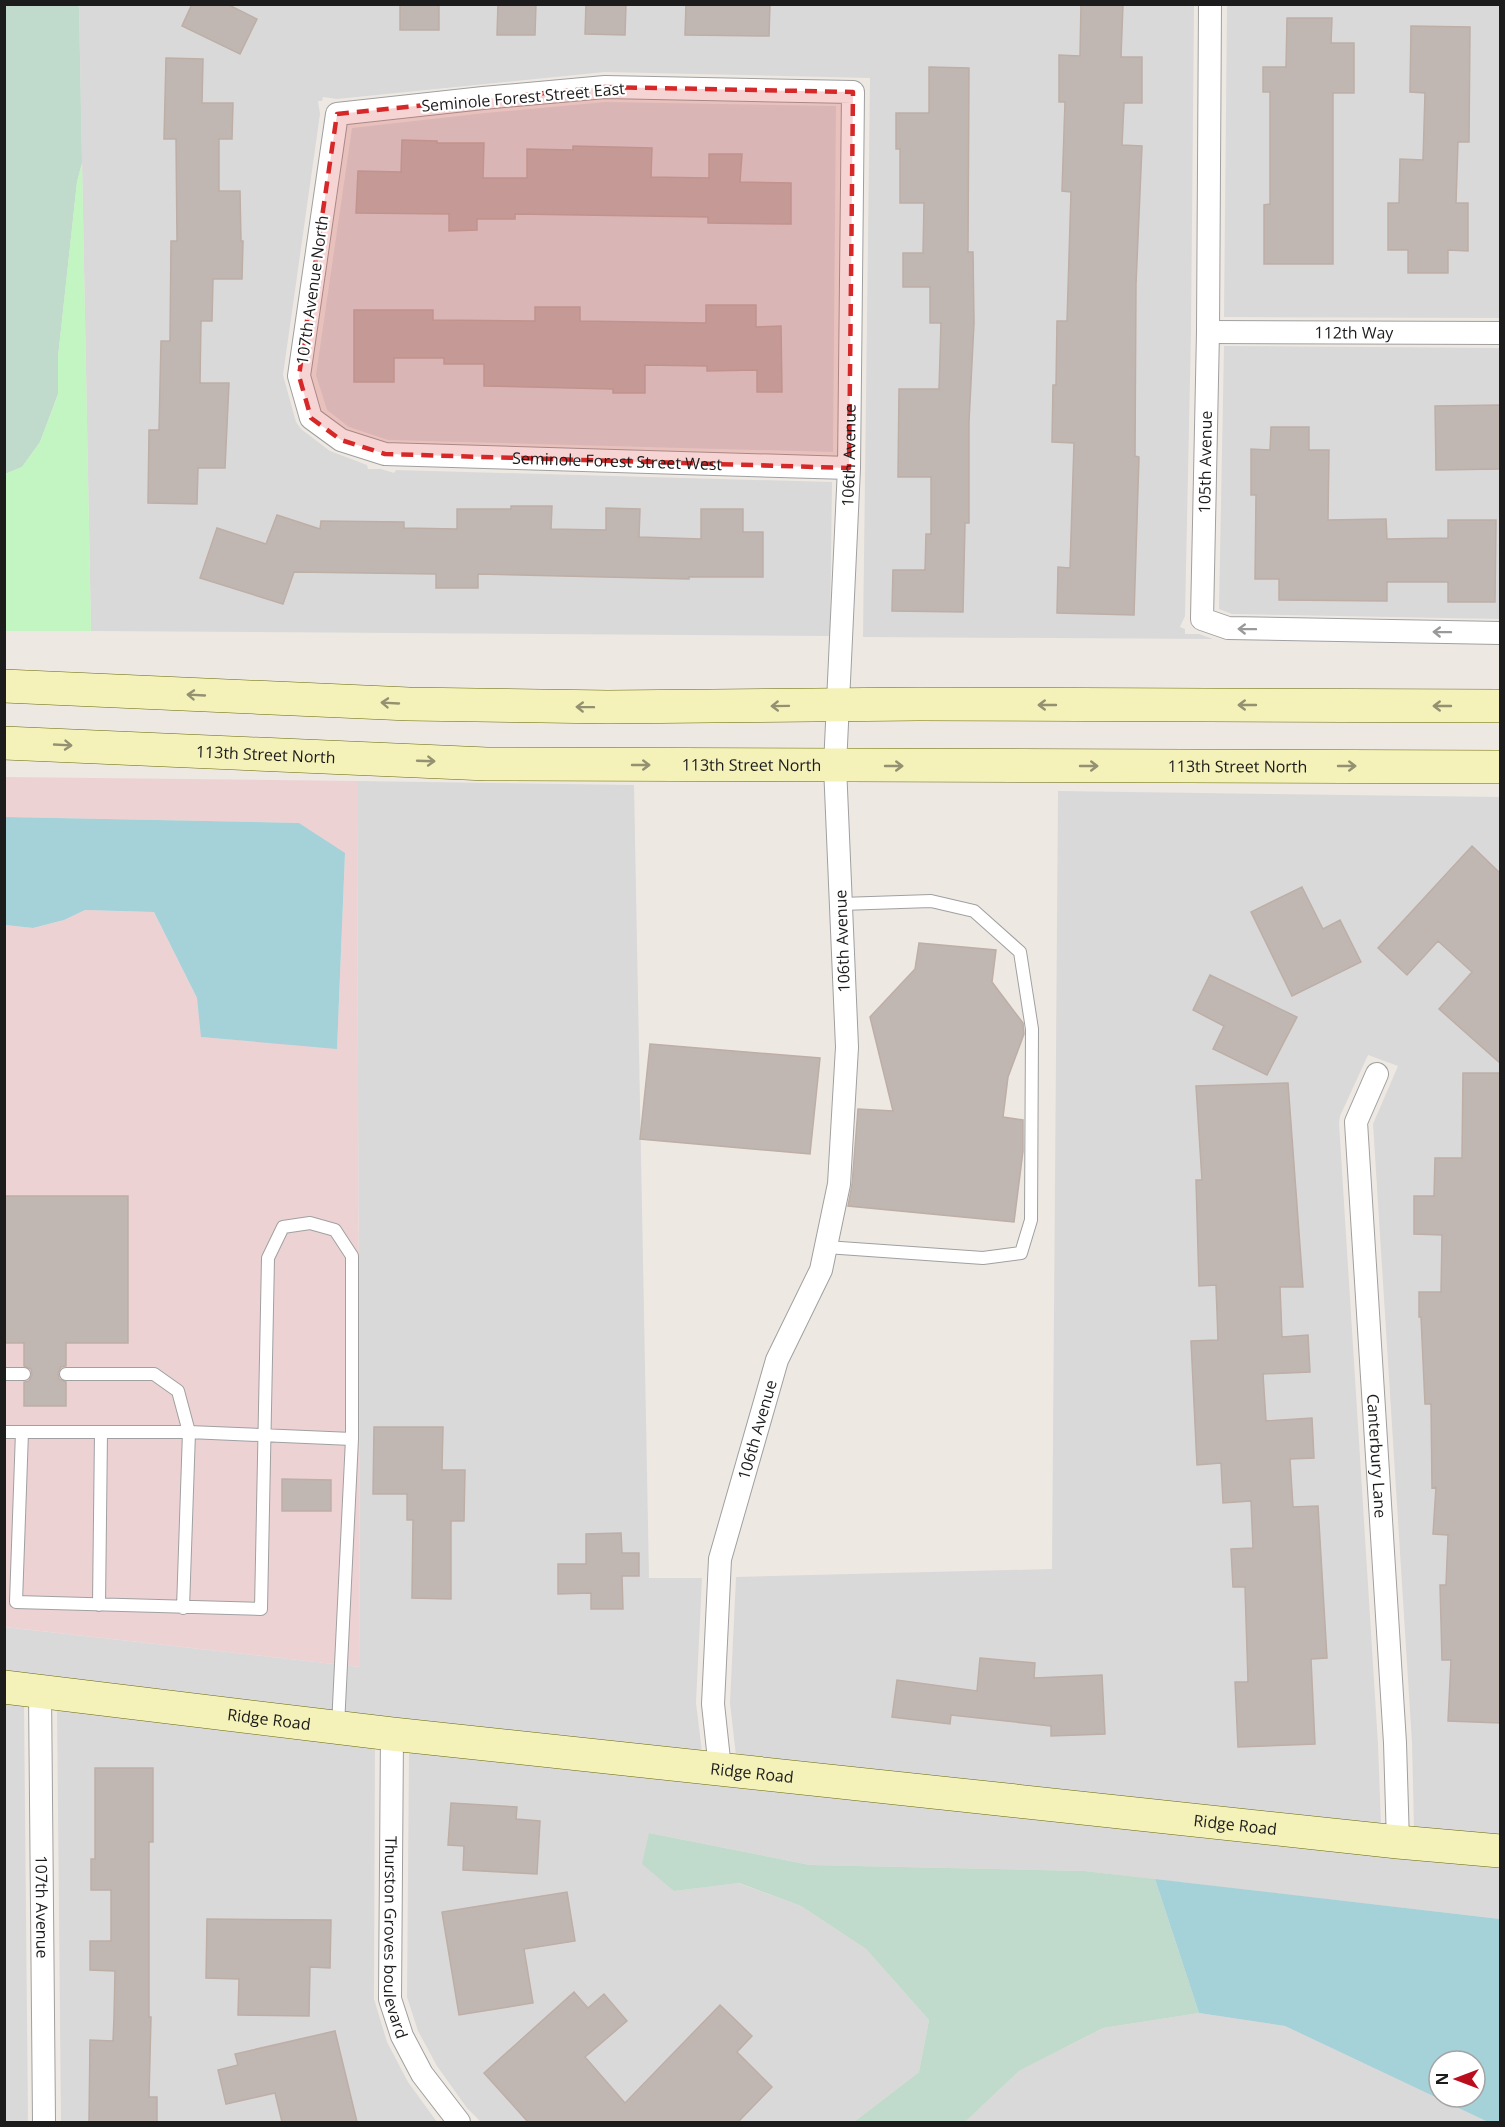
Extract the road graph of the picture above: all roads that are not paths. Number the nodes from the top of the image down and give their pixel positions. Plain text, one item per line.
1 (1210, 4) edge
2 (853, 92) joint
3 (337, 114) joint
4 (1208, 332) junction
5 (1500, 333) edge
6 (385, 454) joint
7 (849, 468) junction
8 (1500, 633) edge
9 (4, 686) edge
10 (839, 705) junction
11 (1500, 706) edge
12 (4, 743) edge
13 (835, 766) junction
14 (1500, 766) edge
15 (841, 904) junction
16 (1377, 1074) dead end
17 (826, 1246) junction
18 (4, 1374) edge
19 (24, 1374) dead end
20 (66, 1374) dead end
21 (4, 1432) edge
22 (22, 1432) junction
23 (101, 1432) junction
24 (189, 1432) junction
25 (264, 1435) junction
26 (352, 1439) junction
27 (10, 1602) edge
28 (99, 1605) junction
29 (183, 1608) junction
30 (4, 1687) edge
31 (40, 1691) junction
32 (338, 1727) junction
33 (392, 1734) junction
34 (720, 1769) junction
35 (1398, 1842) junction
36 (1500, 1851) edge
37 (44, 2122) edge
38 (459, 2122) edge

1 - 4 street, 105th Avenue
2 - 3 street, Seminole Forest Street East
2 - 7 street, 106th Avenue
3 - 6 street, 107th Avenue North
4 - 5 street, 112th Way
8 -> 4 street, 105th Avenue
6 - 7 street, Seminole Forest Street West
7 - 10 street, 106th Avenue
10 -> 9 main road
11 -> 10 main road
10 - 13 street, 106th Avenue
12 -> 13 main road, 113th Street North
13 -> 14 main road, 113th Street North
13 - 15 street, 106th Avenue
15 - 17 street, 106th Avenue
15 - 17 lane
16 - 35 street, Canterbury Lane
17 - 34 street, 106th Avenue
18 - 19 lane
20 - 24 lane
21 - 22 lane
22 - 23 lane
22 - 27 lane
23 - 24 lane
23 - 28 lane
24 - 25 lane
24 - 29 lane
25 - 26 lane
25 - 26 lane
25 - 29 lane
26 - 32 lane
27 - 28 lane
28 - 29 lane
30 - 31 main road, Ridge Road
31 - 32 main road, Ridge Road
31 - 37 street, 107th Avenue
32 - 33 main road, Ridge Road
33 - 34 main road, Ridge Road
33 - 38 street, Thurston Groves boulevard
34 - 35 main road, Ridge Road
35 - 36 main road, Ridge Road

